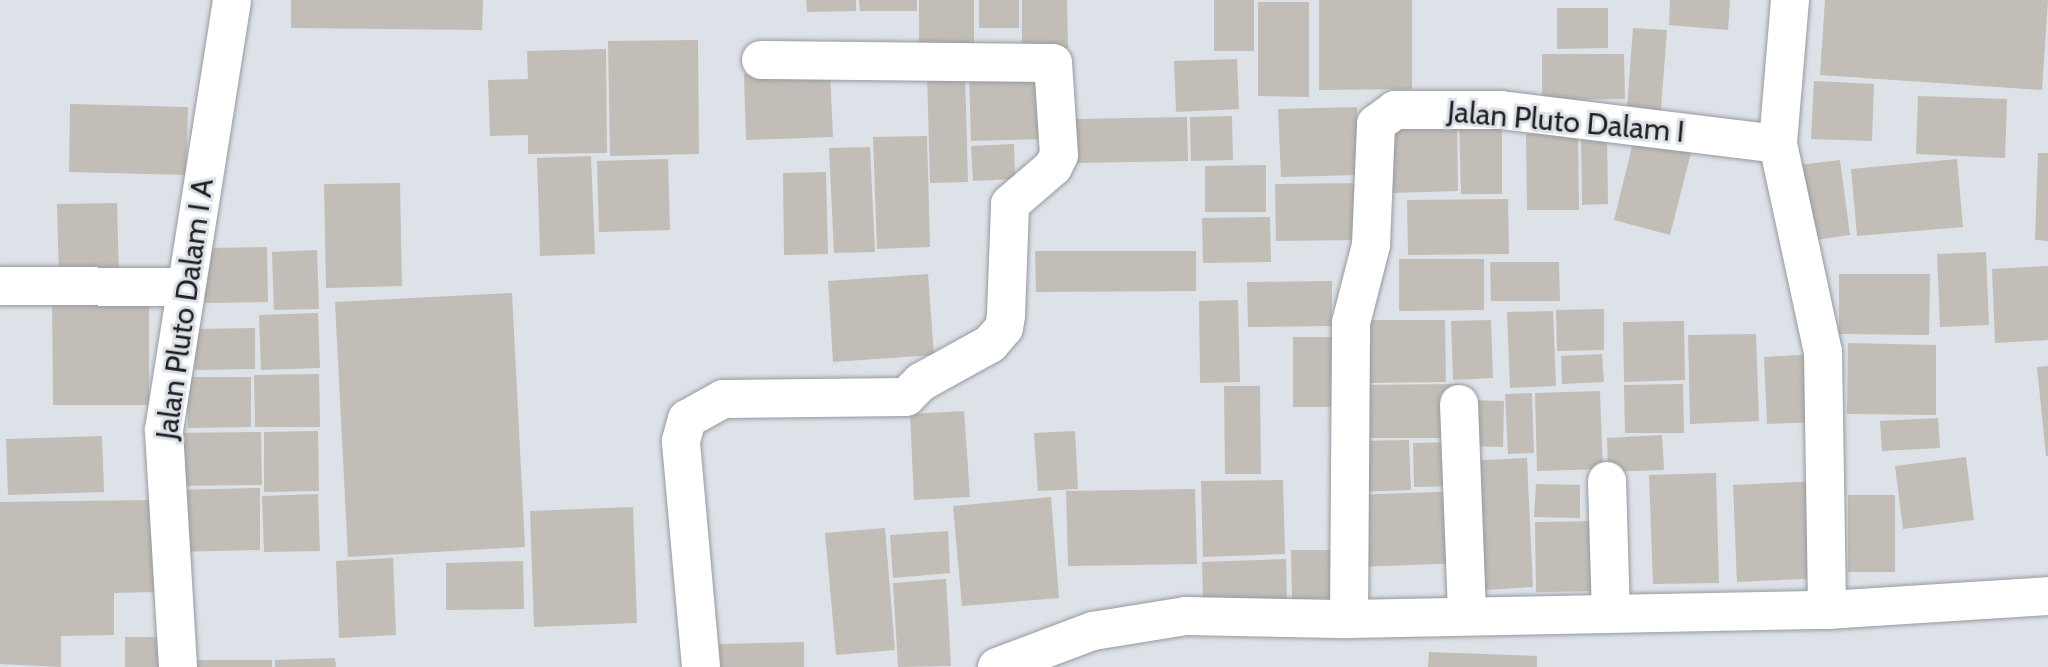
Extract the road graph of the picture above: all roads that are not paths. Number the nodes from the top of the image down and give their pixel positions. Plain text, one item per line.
1 (232, 0) edge
2 (1790, 0) edge
3 (761, 60) dead end
4 (1778, 144) junction
5 (0, 286) edge
6 (186, 287) junction
7 (1459, 404) dead end
8 (1607, 481) dead end
9 (2048, 596) edge
10 (1827, 610) junction
11 (1611, 613) junction
12 (1467, 616) junction
13 (1349, 619) junction
14 (178, 667) edge
15 (701, 667) edge
16 (997, 667) edge

1 - 6 street, Jalan Pluto Dalam I A
2 - 4 street
3 - 15 street
4 - 10 street
4 - 13 street, Jalan Pluto Dalam I
5 - 6 street
6 - 14 street, Jalan Pluto Dalam I A
7 - 12 street
8 - 11 street
9 - 10 street
10 - 11 street
11 - 12 street
12 - 13 street
13 - 16 street

